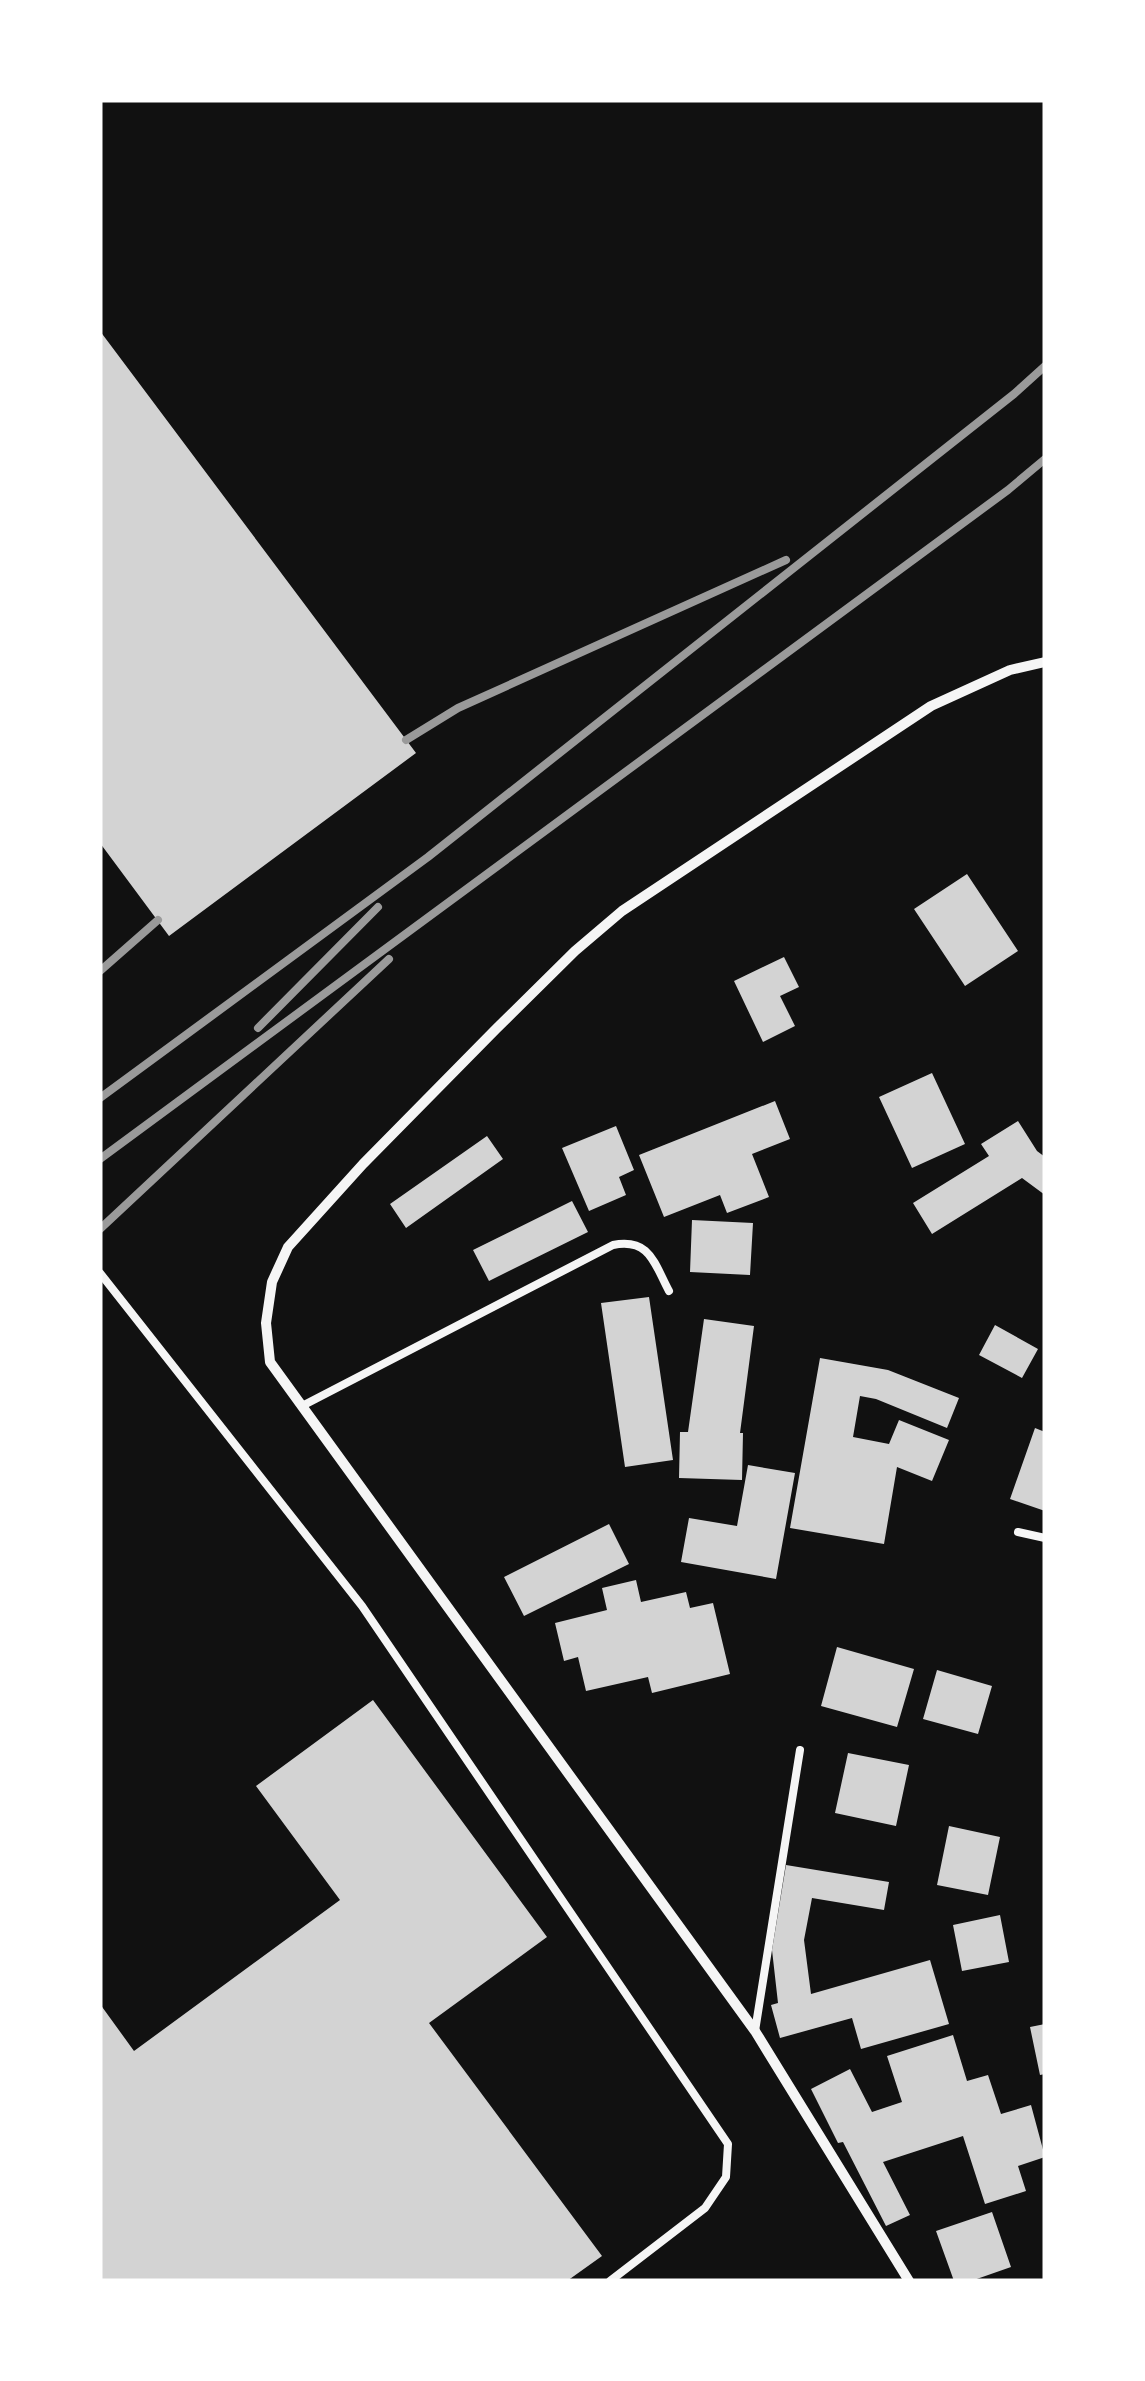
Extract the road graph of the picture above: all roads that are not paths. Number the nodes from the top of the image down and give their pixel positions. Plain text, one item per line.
1 (1045, 662) edge
2 (100, 1273) edge
3 (669, 1291) dead end
4 (302, 1406) junction
5 (1018, 1532) dead end
6 (1045, 1538) edge
7 (800, 1750) dead end
8 (755, 2031) junction
9 (610, 2281) edge
10 (910, 2281) edge

1 - 4 street
2 - 9 lane
3 - 4 lane
4 - 8 street
5 - 6 lane
7 - 8 lane
8 - 10 street

